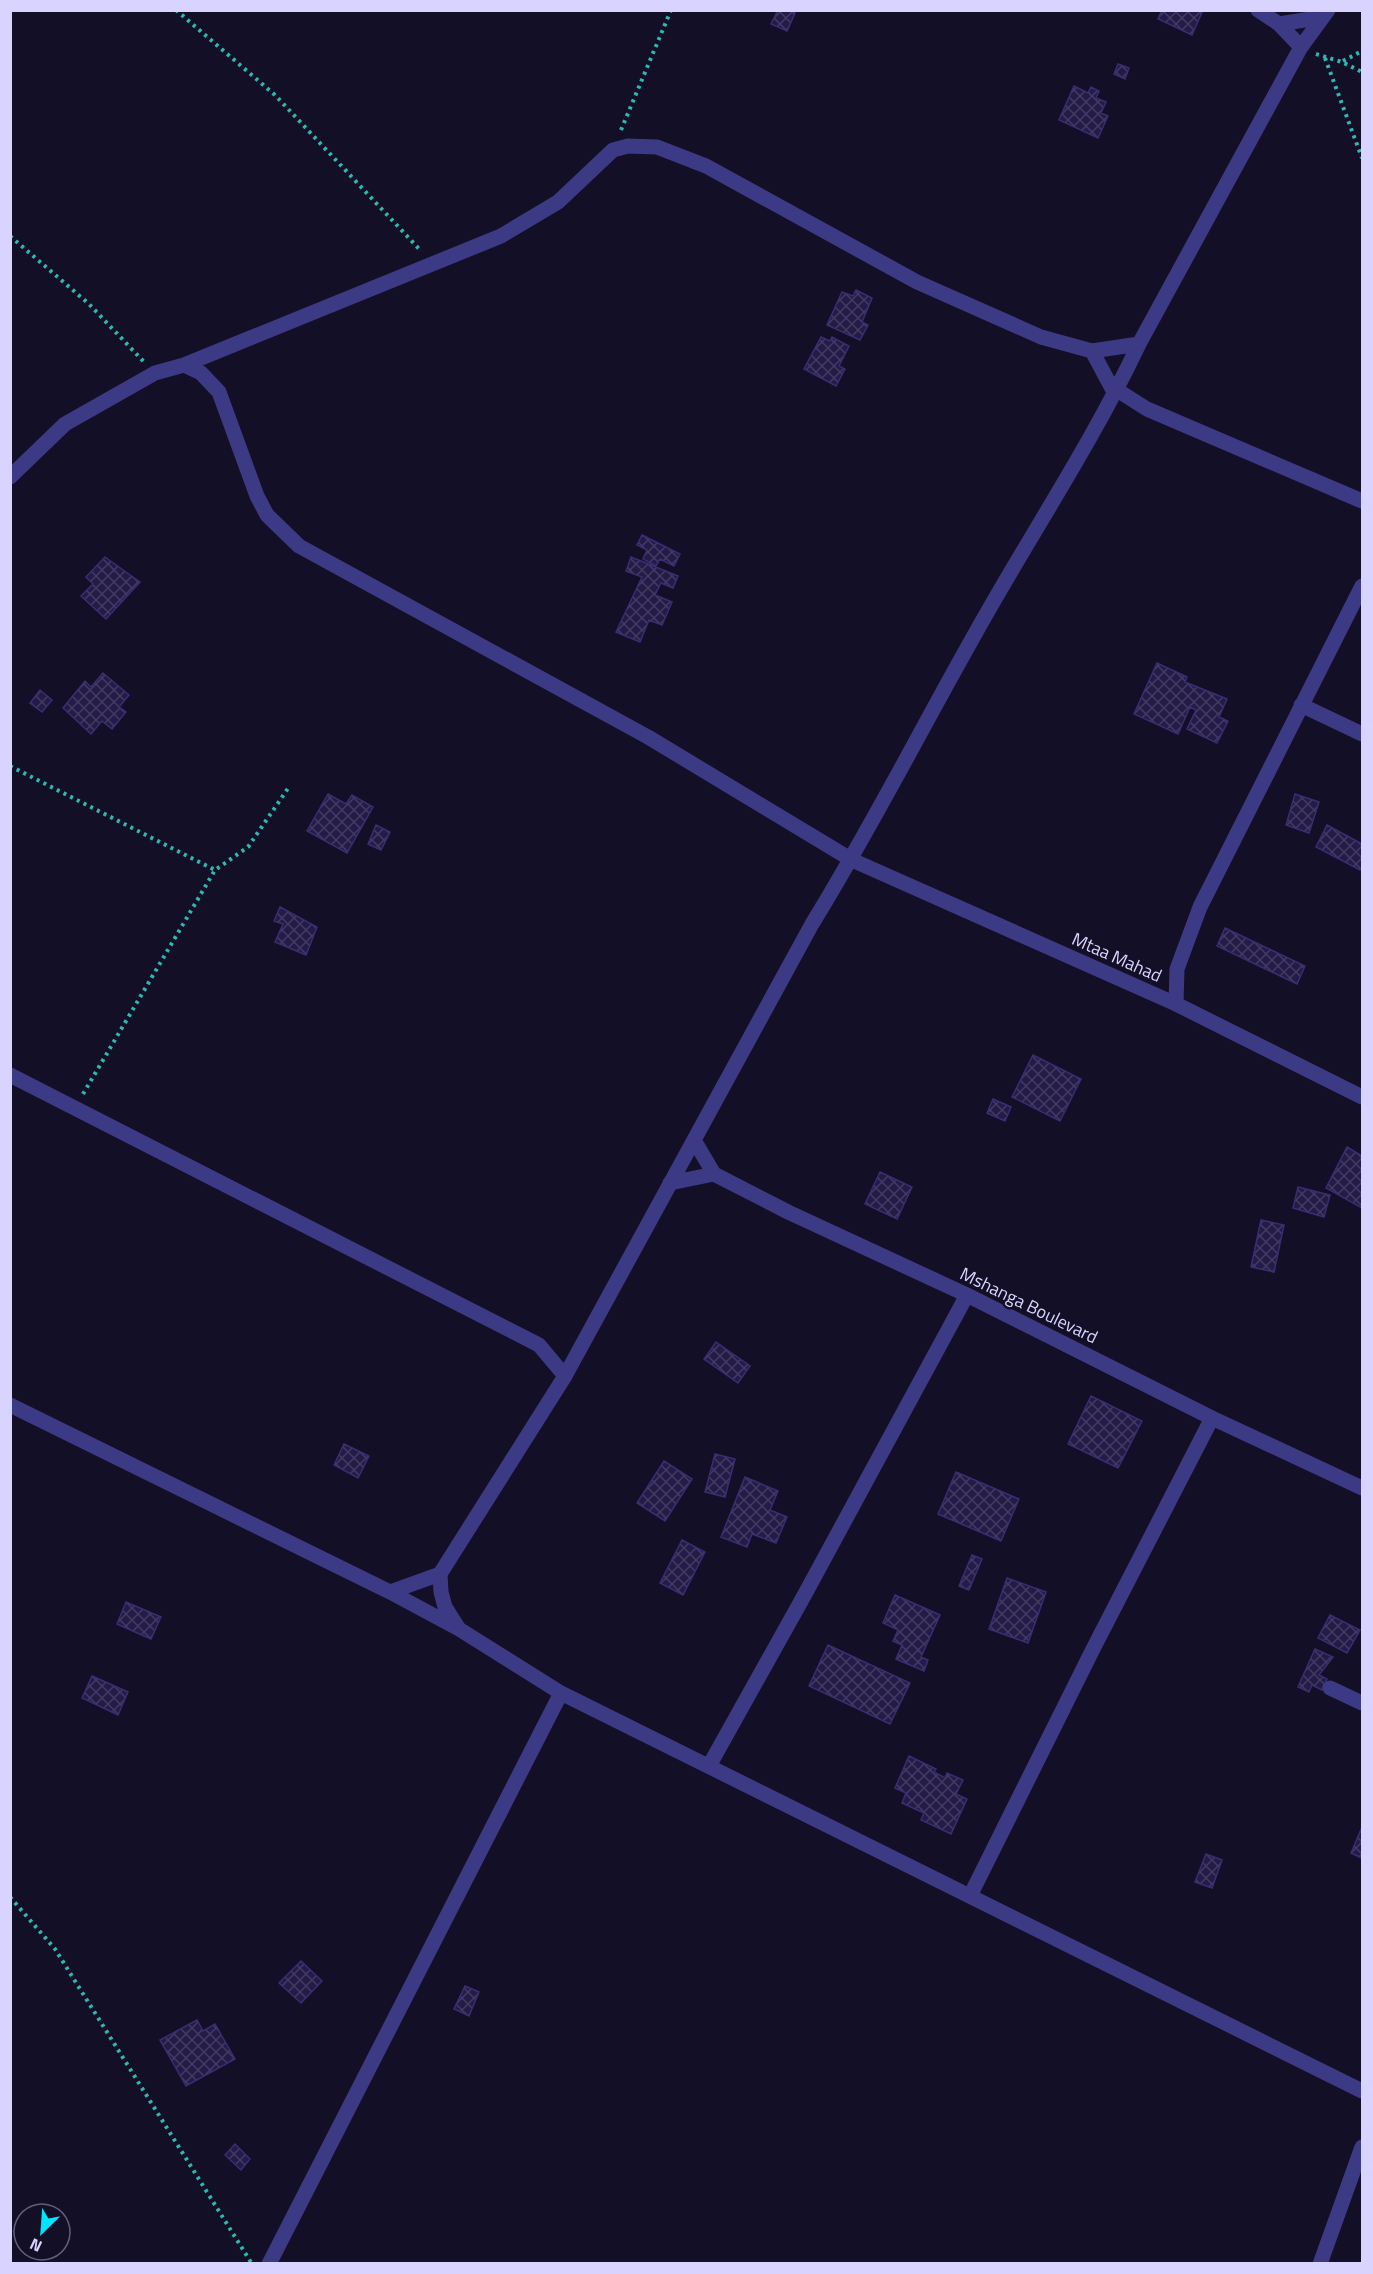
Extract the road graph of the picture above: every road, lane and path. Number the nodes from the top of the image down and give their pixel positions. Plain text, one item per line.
1 (176, 10) edge
2 (671, 10) edge
3 (1258, 10) edge
4 (1325, 14) edge
5 (1279, 24) junction
6 (1301, 47) junction
7 (1362, 51) edge
8 (1325, 58) junction
9 (1342, 62) junction
10 (1362, 72) edge
11 (613, 150) junction
12 (1362, 158) edge
13 (10, 236) edge
14 (434, 264) junction
15 (1139, 344) junction
16 (1092, 351) junction
17 (183, 365) junction
18 (154, 373) junction
19 (1116, 392) junction
20 (10, 477) edge
21 (1362, 501) edge
22 (1362, 586) edge
23 (1301, 705) junction
24 (1362, 734) edge
25 (10, 765) edge
26 (289, 787) dead end
27 (852, 860) junction
28 (214, 870) junction
29 (1176, 1004) junction
30 (10, 1076) edge
31 (1362, 1097) edge
32 (75, 1107) junction
33 (694, 1140) junction
34 (714, 1174) junction
35 (670, 1183) junction
36 (967, 1295) junction
37 (565, 1376) junction
38 (10, 1405) edge
39 (1212, 1418) junction
40 (1362, 1488) edge
41 (440, 1574) junction
42 (390, 1592) junction
43 (459, 1629) junction
44 (1330, 1688) dead end
45 (561, 1693) junction
46 (1362, 1703) edge
47 (709, 1767) junction
48 (970, 1896) junction
49 (10, 1897) edge
50 (1362, 2091) edge
51 (1362, 2146) edge
52 (252, 2264) edge
53 (269, 2264) edge
54 (1320, 2264) edge

1 - 14 path
2 - 11 path
3 - 5 street
4 - 5 street
4 - 6 street
5 - 6 street
6 - 8 path
6 - 15 street
7 - 9 path
8 - 9 path
8 - 12 path
9 - 10 path
11 - 14 street
11 - 16 street
13 - 18 path
14 - 17 street
15 - 16 street
15 - 19 street
16 - 19 street
17 - 18 street
17 - 27 street, Mtaa Mahad
18 - 20 street
19 - 21 street
19 - 27 street
22 - 23 street
23 - 24 street
23 - 29 street
25 - 28 path
26 - 28 path
27 - 29 street, Mtaa Mahad
27 - 33 street
28 - 32 path
29 - 31 street, Mtaa Mahad
30 - 32 street
32 - 37 street
33 - 34 street
33 - 35 street
34 - 35 street
34 - 36 street, Mshanga Boulevard
35 - 37 street
36 - 39 street, Mshanga Boulevard
36 - 47 street
37 - 41 street
38 - 42 street
39 - 40 street, Mshanga Boulevard
39 - 48 street
41 - 42 street
41 - 43 street
42 - 43 street
43 - 45 street
44 - 46 street
45 - 47 street
45 - 53 street
47 - 48 street
48 - 50 street
49 - 52 path
51 - 54 street

